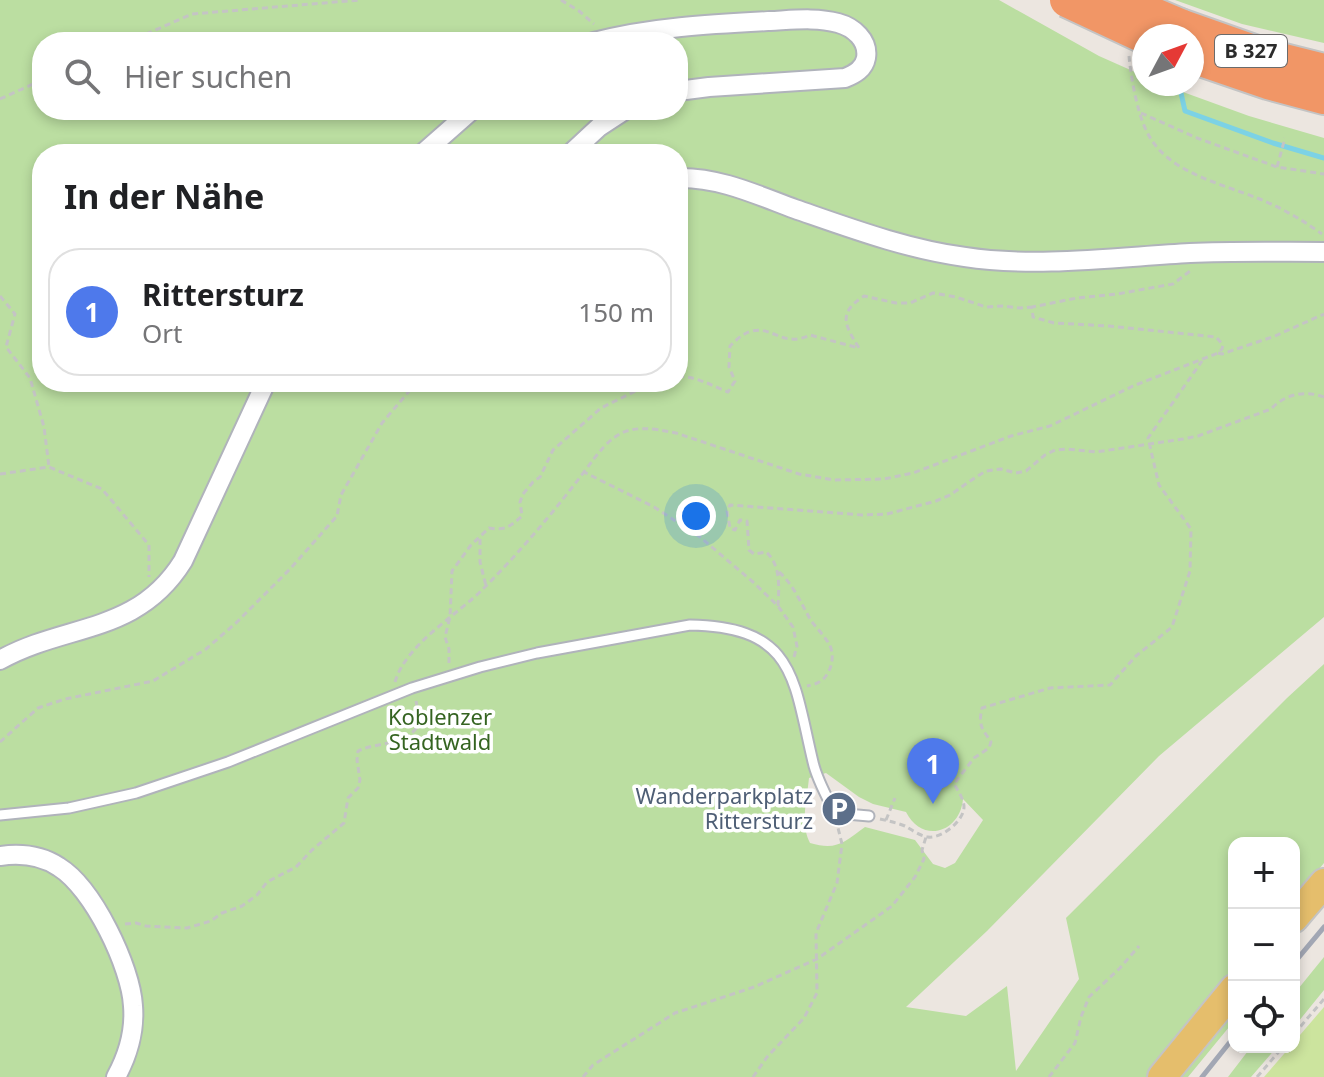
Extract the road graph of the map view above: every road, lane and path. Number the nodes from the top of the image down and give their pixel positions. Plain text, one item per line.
1 (360, 0) edge
2 (561, 0) edge
3 (1067, 0) edge
4 (1119, 0) edge
5 (1132, 30) edge
6 (151, 32) edge
7 (603, 32) edge
8 (644, 32) edge
9 (1204, 60) edge
10 (1324, 71) edge
11 (32, 85) edge
12 (688, 90) edge
13 (1324, 97) edge
14 (0, 99) edge
15 (461, 120) edge
16 (610, 120) edge
17 (1285, 138) dead end
18 (433, 144) edge
19 (581, 144) edge
20 (1277, 167) junction
21 (1324, 174) edge
22 (688, 178) edge
23 (1324, 236) edge
24 (1324, 252) edge
25 (1193, 253) junction
26 (0, 296) edge
27 (1032, 307) junction
28 (1324, 314) edge
29 (1218, 353) junction
30 (1204, 359) junction
31 (688, 378) edge
32 (32, 385) edge
33 (34, 392) edge
34 (261, 392) edge
35 (408, 392) edge
36 (634, 392) edge
37 (1324, 397) edge
38 (1149, 444) junction
39 (49, 467) junction
40 (584, 472) junction
41 (0, 474) edge
42 (480, 536) junction
43 (148, 557) dead end
44 (778, 571) junction
45 (486, 586) junction
46 (778, 606) junction
47 (450, 617) junction
48 (0, 660) edge
49 (786, 664) junction
50 (450, 676) junction
51 (412, 688) junction
52 (796, 690) junction
53 (391, 696) junction
54 (0, 742) edge
55 (895, 798) dead end
56 (835, 813) junction
57 (0, 815) edge
58 (869, 816) dead end
59 (926, 837) junction
60 (0, 856) edge
61 (1324, 883) edge
62 (1300, 911) edge
63 (105, 926) junction
64 (1139, 946) dead end
65 (817, 959) junction
66 (1228, 996) edge
67 (1324, 999) edge
68 (1300, 1027) edge
69 (1278, 1053) edge
70 (116, 1077) edge
71 (583, 1077) edge
72 (753, 1077) edge
73 (1049, 1077) edge
74 (1162, 1077) edge
75 (1257, 1077) edge

1 - 6 path
2 - 7 path
3 - 5 highway, bridge
4 - 10 highway, B 327, bridge
8 - 12 street
9 - 13 highway, B 327
11 - 14 path
15 - 18 street
16 - 19 street
17 - 20 path
20 - 21 path
20 - 23 path
22 - 25 street
24 - 25 street
25 - 27 path
26 - 32 path
27 - 29 path
27 - 31 path
28 - 29 path
29 - 30 path
30 - 38 path
30 - 40 path
33 - 39 path
34 - 48 street
35 - 54 path
36 - 42 path
37 - 38 path
38 - 44 path
38 - 59 path
39 - 41 path
39 - 43 path
40 - 45 path
40 - 46 path
42 - 45 path
42 - 47 path
44 - 46 path
44 - 52 path
45 - 47 path
46 - 49 path
47 - 50 path
47 - 53 path
49 - 50 lane
49 - 52 lane
50 - 51 lane
51 - 53 lane
51 - 63 path
52 - 56 lane
53 - 57 lane
55 - 59 path
56 - 58 lane
56 - 65 path
59 - 65 path
60 - 63 street
61 - 62 main road
63 - 70 street
64 - 73 path
65 - 71 path
65 - 72 path
66 - 74 main road
67 - 68 path
69 - 75 path

